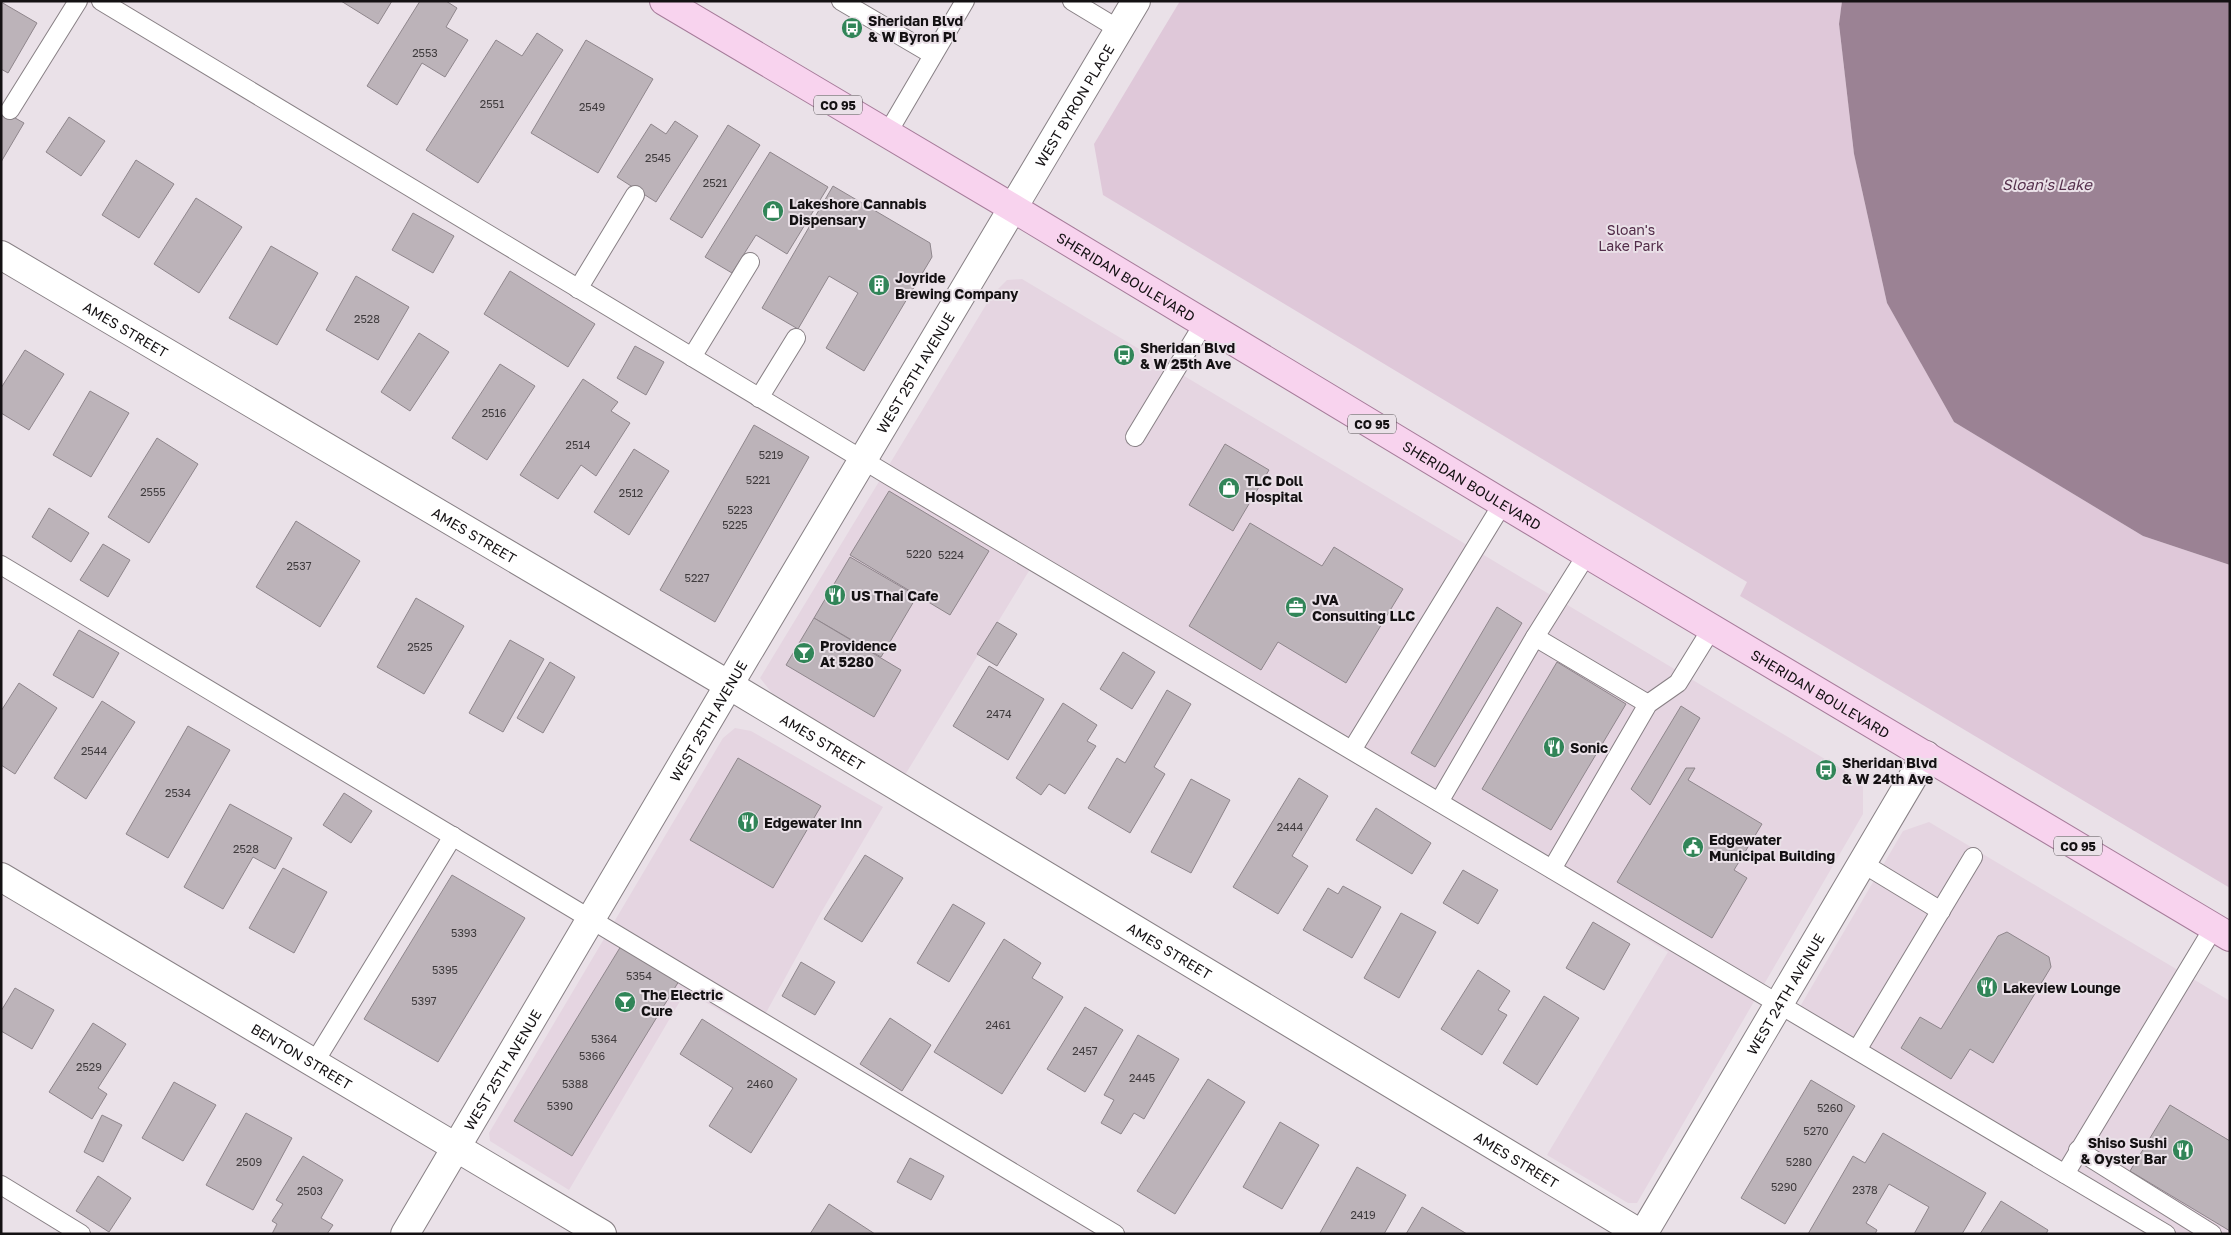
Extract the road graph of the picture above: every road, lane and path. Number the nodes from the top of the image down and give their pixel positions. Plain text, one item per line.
1 (78, 1) edge
2 (101, 1) edge
3 (664, 1) edge
4 (840, 1) edge
5 (966, 1) edge
6 (1072, 1) edge
7 (1136, 1) edge
8 (1120, 30) junction
9 (933, 55) junction
10 (10, 110) dead end
11 (886, 134) junction
12 (634, 195) dead end
13 (1013, 208) junction
14 (1, 255) edge
15 (750, 262) dead end
16 (578, 288) junction
17 (1204, 323) junction
18 (796, 338) dead end
19 (692, 357) junction
20 (759, 398) junction
21 (1135, 437) dead end
22 (862, 460) junction
23 (1503, 503) junction
24 (1587, 554) junction
25 (1, 566) edge
26 (1712, 628) junction
27 (1535, 637) junction
28 (729, 685) junction
29 (1648, 704) junction
30 (1352, 750) junction
31 (1926, 755) junction
32 (1439, 802) junction
33 (453, 836) junction
34 (1973, 857) dead end
35 (1862, 864) junction
36 (1552, 868) junction
37 (1, 877) edge
38 (1941, 911) junction
39 (591, 919) junction
40 (2222, 932) edge
41 (1779, 1004) junction
42 (1857, 1050) junction
43 (314, 1063) junction
44 (456, 1147) junction
45 (2078, 1150) junction
46 (2065, 1174) junction
47 (1, 1186) edge
48 (82, 1234) edge
49 (405, 1234) edge
50 (602, 1234) edge
51 (1115, 1234) edge
52 (1642, 1234) edge
53 (2166, 1234) edge
54 (2212, 1234) edge

1 - 10 lane
2 - 16 lane
3 - 11 main road, SHERIDAN BOULEVARD / CO 95
4 - 9 lane
5 - 9 lane
6 - 8 lane
7 - 8 street, WEST BYRON PLACE
8 - 13 street, WEST BYRON PLACE
9 - 11 lane
11 - 13 main road, SHERIDAN BOULEVARD / CO 95
12 - 16 lane
13 - 17 main road, SHERIDAN BOULEVARD / CO 95
13 - 22 street, WEST 25TH AVENUE
14 - 28 street, AMES STREET
15 - 19 lane
16 - 19 lane
17 - 21 lane
17 - 23 main road, SHERIDAN BOULEVARD / CO 95
18 - 20 lane
19 - 20 lane
20 - 22 lane
22 - 28 street, WEST 25TH AVENUE
22 - 30 lane
23 - 24 main road, SHERIDAN BOULEVARD / CO 95
23 - 30 lane
24 - 26 main road, SHERIDAN BOULEVARD / CO 95
24 - 27 lane
25 - 33 lane
26 - 29 lane
26 - 31 main road, SHERIDAN BOULEVARD / CO 95
27 - 29 lane
27 - 32 lane
28 - 39 street, WEST 25TH AVENUE
28 - 52 street, AMES STREET
29 - 36 lane
30 - 32 lane
31 - 35 street, WEST 24TH AVENUE
31 - 40 main road, SHERIDAN BOULEVARD / CO 95
32 - 36 lane
33 - 39 lane
33 - 43 lane
34 - 38 lane
35 - 38 lane
35 - 41 street, WEST 24TH AVENUE
36 - 41 lane
37 - 43 street, BENTON STREET
38 - 42 lane
39 - 44 street, WEST 25TH AVENUE
39 - 51 lane
40 - 45 lane
41 - 42 lane
41 - 52 street, WEST 24TH AVENUE
42 - 46 lane
43 - 44 street, BENTON STREET
44 - 49 street, WEST 25TH AVENUE
44 - 50 street, BENTON STREET
45 - 46 lane
45 - 54 lane
46 - 53 lane
47 - 48 lane

